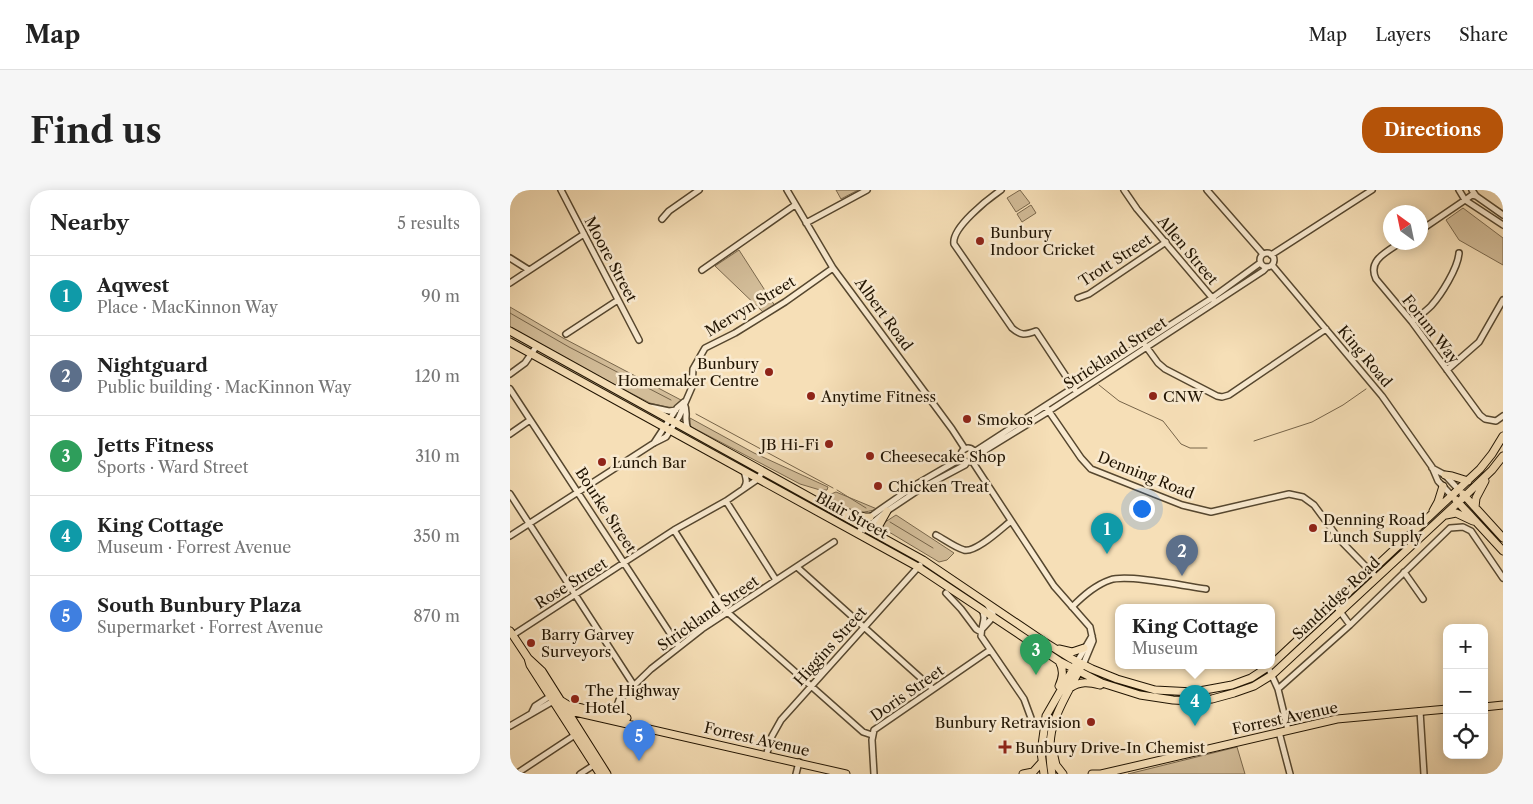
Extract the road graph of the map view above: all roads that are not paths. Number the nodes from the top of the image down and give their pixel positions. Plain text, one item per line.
1 (560, 190) edge
2 (699, 190) edge
3 (787, 190) edge
4 (867, 190) edge
5 (1001, 190) edge
6 (1124, 190) edge
7 (1207, 190) edge
8 (1372, 190) edge
9 (1459, 190) edge
10 (1471, 190) edge
11 (1476, 196) junction
12 (1465, 200) junction
13 (1485, 203) junction
14 (795, 204) junction
15 (1475, 206) junction
16 (1503, 216) edge
17 (662, 219) dead end
18 (806, 223) junction
19 (1503, 224) edge
20 (1428, 225) edge
21 (584, 234) junction
22 (1166, 242) junction
23 (1390, 250) edge
24 (1459, 253) dead end
25 (1263, 254) junction
26 (1271, 255) junction
27 (510, 258) edge
28 (1260, 263) junction
29 (1269, 266) junction
30 (833, 268) junction
31 (529, 270) junction
32 (702, 270) dead end
33 (510, 283) edge
34 (1078, 298) dead end
35 (618, 300) junction
36 (1214, 300) junction
37 (1503, 300) edge
38 (1412, 322) junction
39 (1326, 329) junction
40 (510, 332) edge
41 (566, 334) dead end
42 (639, 340) dead end
43 (510, 342) edge
44 (1143, 342) junction
45 (536, 347) junction
46 (1147, 348) junction
47 (531, 354) junction
48 (1447, 370) junction
49 (510, 374) edge
50 (510, 389) edge
51 (1075, 391) junction
52 (684, 402) junction
53 (646, 407) junction
54 (1047, 409) junction
55 (676, 410) junction
56 (1503, 416) edge
57 (530, 420) junction
58 (673, 422) junction
59 (668, 429) junction
60 (688, 430) junction
61 (510, 434) edge
62 (1503, 436) edge
63 (965, 449) junction
64 (961, 456) junction
65 (1503, 456) edge
66 (972, 458) junction
67 (1432, 467) junction
68 (1492, 470) junction
69 (744, 471) junction
70 (762, 472) junction
71 (1445, 475) junction
72 (758, 479) junction
73 (1468, 481) junction
74 (1443, 486) junction
75 (744, 489) junction
76 (1459, 490) junction
77 (579, 492) junction
78 (510, 494) edge
79 (1452, 496) junction
80 (1465, 496) junction
81 (726, 501) junction
82 (1458, 503) junction
83 (1475, 507) junction
84 (887, 511) junction
85 (836, 512) junction
86 (1446, 515) junction
87 (1431, 516) junction
88 (870, 517) junction
89 (1011, 521) junction
90 (1476, 522) junction
91 (530, 524) junction
92 (864, 527) junction
93 (674, 530) junction
94 (858, 534) junction
95 (936, 535) dead end
96 (510, 536) edge
97 (883, 538) junction
98 (1503, 538) edge
99 (834, 542) dead end
100 (1503, 551) edge
101 (923, 560) junction
102 (624, 561) junction
103 (797, 567) junction
104 (918, 567) junction
105 (1371, 572) junction
106 (1404, 572) junction
107 (1377, 578) junction
108 (1503, 578) edge
109 (776, 580) junction
110 (1206, 589) dead end
111 (946, 593) dead end
112 (575, 596) junction
113 (1423, 599) dead end
114 (1336, 606) junction
115 (984, 607) junction
116 (1072, 607) junction
117 (728, 612) junction
118 (1341, 612) junction
119 (993, 617) junction
120 (1350, 625) junction
121 (864, 627) junction
122 (982, 632) junction
123 (511, 633) edge
124 (1092, 635) junction
125 (680, 647) junction
126 (1054, 648) junction
127 (1084, 648) junction
128 (990, 650) junction
129 (1060, 661) junction
130 (1275, 661) edge
131 (1078, 667) junction
132 (1265, 669) edge
133 (1271, 669) edge
134 (1272, 675) junction
135 (633, 684) junction
136 (812, 686) junction
137 (1070, 688) junction
138 (933, 689) junction
139 (1278, 689) junction
140 (1140, 695) junction
141 (555, 699) junction
142 (1503, 705) edge
143 (1488, 707) edge
144 (566, 710) junction
145 (1443, 710) edge
146 (1420, 711) junction
147 (1046, 716) junction
148 (602, 718) junction
149 (613, 718) junction
150 (1031, 718) dead end
151 (510, 726) edge
152 (577, 727) junction
153 (1288, 730) junction
154 (1279, 732) junction
155 (575, 735) junction
156 (872, 735) junction
157 (1049, 746) junction
158 (766, 756) junction
159 (799, 762) junction
160 (1042, 762) junction
161 (594, 765) junction
162 (516, 774) edge
163 (580, 774) edge
164 (600, 774) edge
165 (607, 774) edge
166 (796, 774) edge
167 (846, 774) edge
168 (874, 774) edge
169 (1023, 774) edge
170 (1044, 774) edge
171 (1052, 774) edge
172 (1064, 774) edge
173 (1092, 774) edge
174 (1102, 774) edge
175 (1290, 774) edge
176 (1424, 774) edge

1 - 21 street, Moore Street
2 - 17 street
3 - 14 street, Albert Road
4 - 18 street
5 - 51 street
6 - 22 street, Allen Street
7 - 25 street
8 - 26 street
9 - 12 street
10 - 11 street
10 - 12 street
11 - 12 street
11 - 13 street
12 - 15 street
12 - 20 street
13 - 15 street
13 - 16 street
13 - 19 street
14 - 18 street, Albert Road
14 - 32 street
15 - 19 street
18 - 30 street, Albert Road
21 - 31 street
21 - 35 street, Moore Street
22 - 34 street, Trott Street
22 - 36 street, Allen Street
23 - 38 street, Forum Way
24 - 38 street
25 - 26 street
25 - 28 street
26 - 29 street
27 - 31 street
28 - 29 street
28 - 36 street, Strickland Street
29 - 36 street, Strickland Street
29 - 39 street, King Road
30 - 52 street, Mervyn Street
30 - 63 street, Albert Road
31 - 33 street
35 - 41 street
35 - 42 street, Moore Street
36 - 44 street, Strickland Street
36 - 46 street, Strickland Street
37 - 48 street
38 - 48 street, Forum Way
39 - 46 street
39 - 67 street, King Road
40 - 45 main road, Blair Street
43 - 47 main road, Blair Street
44 - 46 street
44 - 51 street, Strickland Street
45 - 47 street
45 - 53 main road, Blair Street
46 - 51 street, Strickland Street
47 - 49 street
47 - 59 main road, Blair Street
48 - 56 street, Forum Way
50 - 57 street, Bourke Street
51 - 54 street, Strickland Street
52 - 55 street, Mervyn Street
52 - 58 street, Mervyn Street
52 - 60 street, Mervyn Street
53 - 55 street
53 - 58 main road, Blair Street
54 - 66 street, Strickland Street
54 - 105 street, Denning Road
55 - 58 street, Mervyn Street
57 - 61 street
57 - 77 street, Bourke Street
58 - 59 street, Mervyn Street
58 - 60 main road, Blair Street
59 - 69 main road, Blair Street
59 - 77 street, Mervyn Street
60 - 70 main road, Blair Street
62 - 73 main road, Sandridge Road
63 - 64 street
63 - 66 street
64 - 66 street
64 - 88 street, Strickland Street
65 - 68 main road, Sandridge Road
66 - 84 street, Strickland Street
66 - 89 street
67 - 71 street, King Road
67 - 74 street, King Road
68 - 80 main road, Sandridge Road
68 - 83 main road
69 - 72 main road, Blair Street
69 - 75 street
70 - 72 street, Rose Street
70 - 85 main road, Blair Street
71 - 73 main road
71 - 76 street, King Road
72 - 75 street, Rose Street
72 - 94 main road, Blair Street
73 - 76 main road, Sandridge Road
74 - 79 street, King Road
74 - 87 main road
75 - 81 street, Rose Street
76 - 79 main road, Sandridge Road
76 - 80 main road
77 - 91 street, Mervyn Street
77 - 102 street, Bourke Street
78 - 91 street
79 - 82 main road
79 - 87 main road, Sandridge Road
80 - 82 main road, Sandridge Road
80 - 83 main road
81 - 93 street, Rose Street
81 - 109 street
82 - 86 main road, Sandridge Road
82 - 90 main road
83 - 98 main road
84 - 92 street, Strickland Street
84 - 97 main road
85 - 88 main road
85 - 92 main road, Blair Street
86 - 90 main road
86 - 107 main road, Sandridge Road
87 - 105 main road, Sandridge Road
88 - 92 street, Strickland Street
89 - 95 street
89 - 116 street
90 - 100 main road
91 - 96 street, Mervyn Street
91 - 112 street
92 - 94 street, Strickland Street
92 - 97 main road, Blair Street
93 - 102 street, Rose Street
93 - 117 street
94 - 104 main road, Blair Street
97 - 101 main road, Blair Street
99 - 103 street, Strickland Street
101 - 104 street, Higgins Street
101 - 115 main road, Blair Street
102 - 112 street, Rose Street
102 - 125 street, Bourke Street
103 - 109 street, Strickland Street
103 - 121 street
104 - 115 main road, Blair Street
104 - 121 street, Higgins Street
105 - 107 street, Denning Road
105 - 114 main road, Sandridge Road
106 - 108 street
106 - 113 street
106 - 120 street
107 - 118 main road, Sandridge Road
109 - 117 street, Strickland Street
110 - 116 street
111 - 122 street
112 - 123 street, Rose Street
112 - 135 street
114 - 118 street
114 - 130 main road, Sandridge Road
115 - 119 main road, Blair Street
115 - 122 street
115 - 126 main road, Blair Street
116 - 124 street
117 - 125 street, Strickland Street
117 - 136 street
118 - 120 street
118 - 134 main road, Sandridge Road
119 - 122 street
119 - 129 main road, Blair Street
120 - 139 street
121 - 136 street, Higgins Street
121 - 138 street
122 - 128 street
123 - 141 main road
124 - 127 street
124 - 131 street
125 - 135 street, Strickland Street
126 - 127 main road
126 - 131 main road, Blair Street
127 - 131 street
128 - 138 street, Doris Street
128 - 150 street
129 - 131 main road, Blair Street
129 - 147 main road
131 - 132 main road, Sandridge Road
131 - 137 main road
131 - 140 main road, Sandridge Road
131 - 147 main road
133 - 134 street
134 - 139 street
134 - 140 main road, Sandridge Road
135 - 149 street, Strickland Street
136 - 156 street
136 - 158 street, Higgins Street
137 - 140 main road
137 - 157 main road
138 - 156 street, Doris Street
139 - 153 street
141 - 144 main road, Forrest Avenue
141 - 149 main road, Forrest Avenue
141 - 151 street
141 - 155 main road
142 - 143 main road
144 - 148 main road, Forrest Avenue
144 - 152 main road
145 - 146 main road, Forrest Avenue
146 - 153 main road, Forrest Avenue
146 - 176 street
147 - 160 main road
148 - 149 main road, Forrest Avenue
148 - 152 main road
149 - 158 main road, Forrest Avenue
152 - 165 main road
153 - 154 main road, Forrest Avenue
154 - 174 main road, Forrest Avenue
154 - 175 street
155 - 161 main road
155 - 162 street
156 - 168 street, Doris Street
157 - 171 main road
157 - 172 main road
158 - 159 main road, Forrest Avenue
159 - 166 street
159 - 167 main road, Forrest Avenue
160 - 169 main road
160 - 170 main road
161 - 163 street
161 - 164 main road
173 - 174 main road, Forrest Avenue

